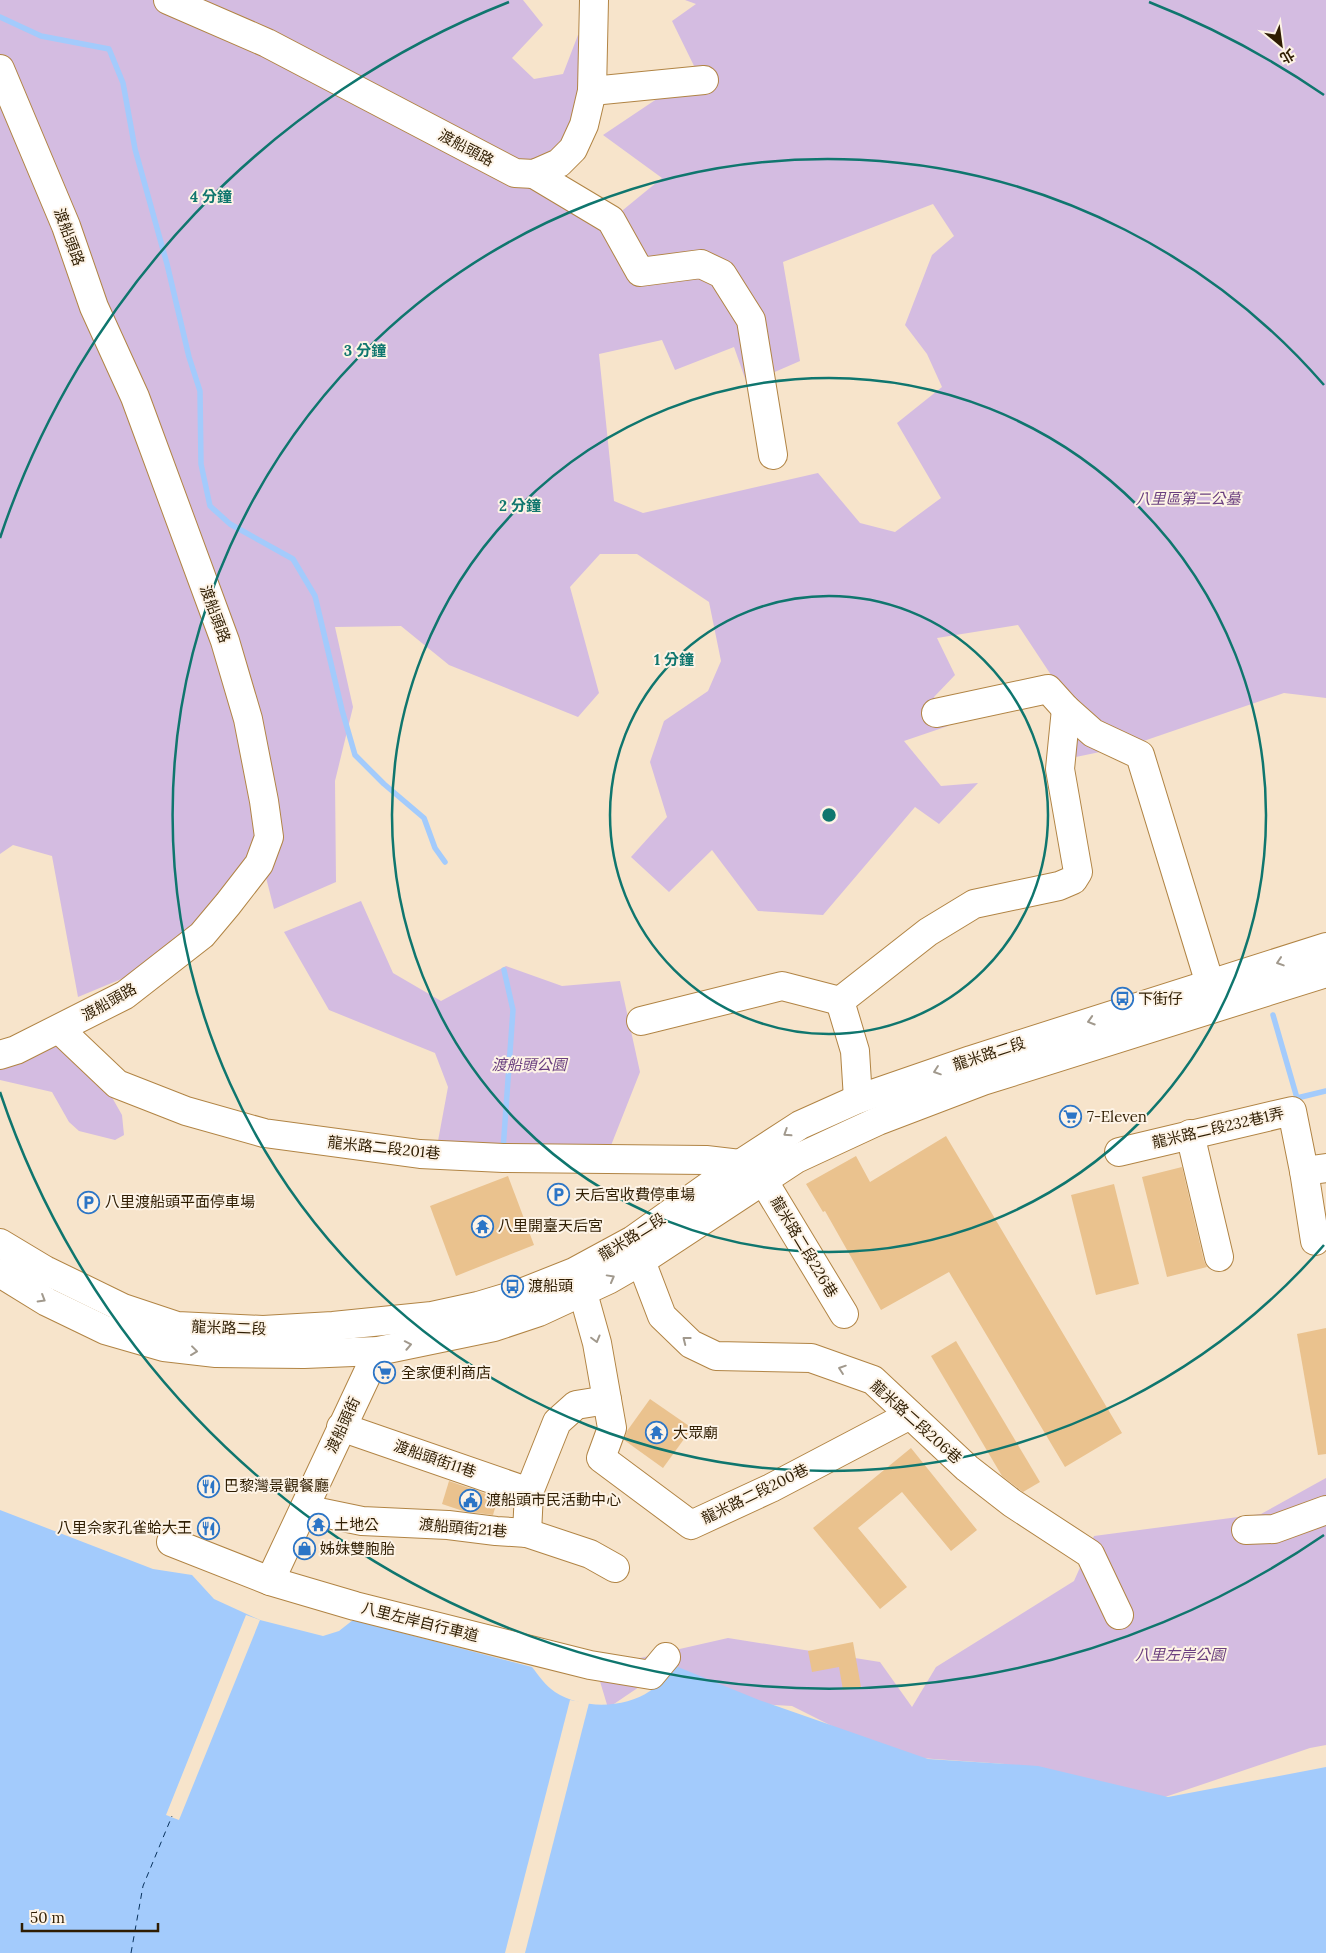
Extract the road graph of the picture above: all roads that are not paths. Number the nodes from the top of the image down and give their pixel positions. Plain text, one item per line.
1 (168, 0) edge
2 (594, 0) edge
3 (0, 69) edge
4 (704, 80) dead end
5 (592, 91) junction
6 (534, 174) junction
7 (773, 455) dead end
8 (1066, 709) junction
9 (936, 712) dead end
10 (1326, 947) edge
11 (1326, 973) edge
12 (1210, 984) junction
13 (840, 1001) junction
14 (641, 1021) dead end
15 (59, 1029) junction
16 (0, 1054) edge
17 (858, 1099) junction
18 (1190, 1134) junction
19 (1119, 1152) dead end
20 (740, 1164) junction
21 (1315, 1170) edge
22 (763, 1180) junction
23 (1315, 1242) dead end
24 (0, 1243) edge
25 (1219, 1257) dead end
26 (641, 1261) junction
27 (0, 1273) edge
28 (582, 1293) junction
29 (844, 1314) dead end
30 (378, 1351) junction
31 (607, 1400) junction
32 (910, 1415) junction
33 (341, 1427) junction
34 (529, 1492) junction
35 (304, 1509) junction
36 (1326, 1510) edge
37 (1246, 1530) dead end
38 (527, 1533) junction
39 (171, 1542) dead end
40 (615, 1568) dead end
41 (270, 1582) junction
42 (1119, 1615) dead end
43 (666, 1657) dead end

1 - 6 street, 渡船頭路
2 - 5 street
3 - 15 street, 渡船頭路
4 - 5 street
5 - 6 street
6 - 7 street
8 - 9 street
8 - 12 street
8 - 13 street
10 -> 12 street, 龍米路二段
11 - 22 street, 龍米路二段
12 -> 17 street, 龍米路二段
13 - 14 street
13 - 17 street
15 - 16 street, 渡船頭路
15 - 20 street, 龍米路二段201巷
17 -> 20 street, 龍米路二段
18 - 19 street, 龍米路二段232巷1弄
18 - 21 street, 龍米路二段232巷1弄
18 - 25 street
20 - 22 street
20 - 24 street, 龍米路二段
21 - 23 street
22 - 26 street, 龍米路二段
22 - 29 street, 龍米路二段226巷
28 -> 26 street, 龍米路二段
32 -> 26 street, 龍米路二段206巷
27 -> 30 street, 龍米路二段
30 -> 28 street, 龍米路二段
28 -> 31 street, 龍米路二段200巷
30 - 33 street, 渡船頭街
31 - 32 street, 龍米路二段200巷
31 - 34 street
32 - 42 street, 龍米路二段206巷
33 - 34 street, 渡船頭街11巷
33 - 35 street, 渡船頭街
34 - 38 street
35 - 38 street, 渡船頭街21巷
35 - 41 street, 渡船頭街
36 - 37 street
38 - 40 street, 渡船頭街21巷
39 - 41 street, 八里左岸自行車道
41 - 43 street, 八里左岸自行車道

